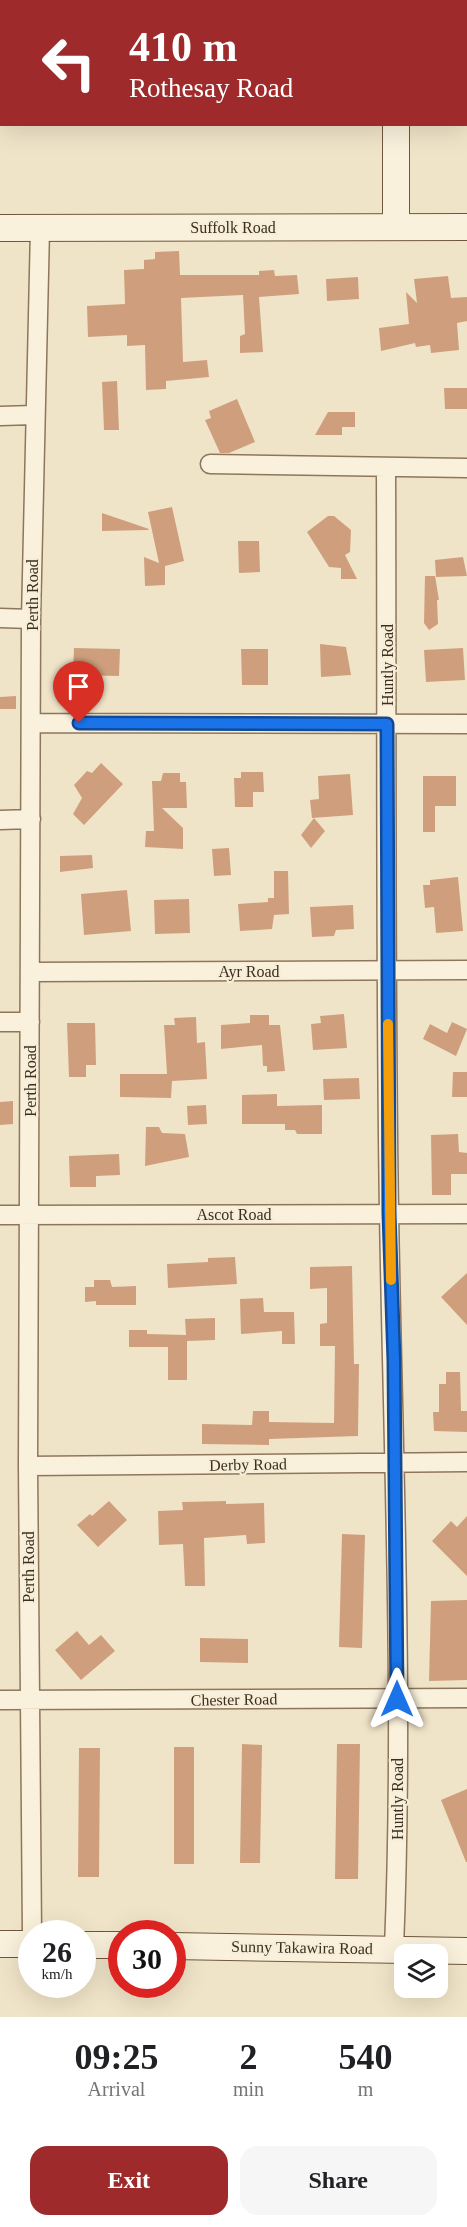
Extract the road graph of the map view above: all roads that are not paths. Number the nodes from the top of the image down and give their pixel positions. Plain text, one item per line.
1 (396, 126) edge
2 (467, 226) edge
3 (396, 227) junction
4 (0, 228) edge
5 (40, 229) junction
6 (34, 415) junction
7 (0, 416) edge
8 (210, 464) dead end
9 (386, 467) junction
10 (467, 468) edge
11 (0, 618) edge
12 (31, 618) junction
13 (32, 723) junction
14 (387, 724) junction
15 (467, 724) edge
16 (31, 819) junction
17 (0, 820) edge
18 (387, 970) junction
19 (467, 970) edge
20 (31, 972) junction
21 (0, 1022) edge
22 (30, 1022) junction
23 (389, 1213) junction
24 (467, 1214) edge
25 (0, 1215) edge
26 (30, 1215) junction
27 (395, 1462) junction
28 (467, 1462) edge
29 (28, 1466) junction
30 (467, 1698) edge
31 (397, 1699) junction
32 (0, 1700) edge
33 (28, 1700) junction
34 (32, 1920) edge
35 (0, 1944) edge
36 (18, 1944) edge
37 (394, 1944) edge
38 (186, 1946) edge
39 (394, 1948) edge
40 (448, 1950) edge
41 (467, 1951) edge

1 - 3 street
2 - 3 street, Suffolk Road
3 - 5 street, Suffolk Road
4 - 5 street, Suffolk Road
5 - 6 street, Perth Road
6 - 7 street
6 - 12 street, Perth Road
8 - 9 street
9 - 10 street
9 - 14 street, Huntly Road
11 - 12 street
12 - 13 street, Perth Road
13 - 14 street
13 - 16 street, Perth Road
14 - 15 street
14 - 18 street, Huntly Road
16 - 17 street
16 - 20 street, Perth Road
18 - 19 street, Ayr Road
18 - 20 street, Ayr Road
18 - 23 street, Huntly Road
20 - 22 street, Perth Road
21 - 22 street
22 - 26 street, Perth Road
23 - 24 street, Ascot Road
23 - 26 street, Ascot Road
23 - 27 street, Huntly Road
25 - 26 street, Ascot Road
26 - 29 street, Perth Road
27 - 28 street, Derby Road
27 - 29 street, Derby Road
27 - 31 street, Huntly Road
29 - 33 street, Perth Road
30 - 31 street, Chester Road
31 - 33 street, Chester Road
31 - 37 street, Huntly Road
32 - 33 street, Chester Road
33 - 34 street, Perth Road
35 - 36 street
38 - 39 street, Sunny Takawira Road
40 - 41 street, Sunny Takawira Road

